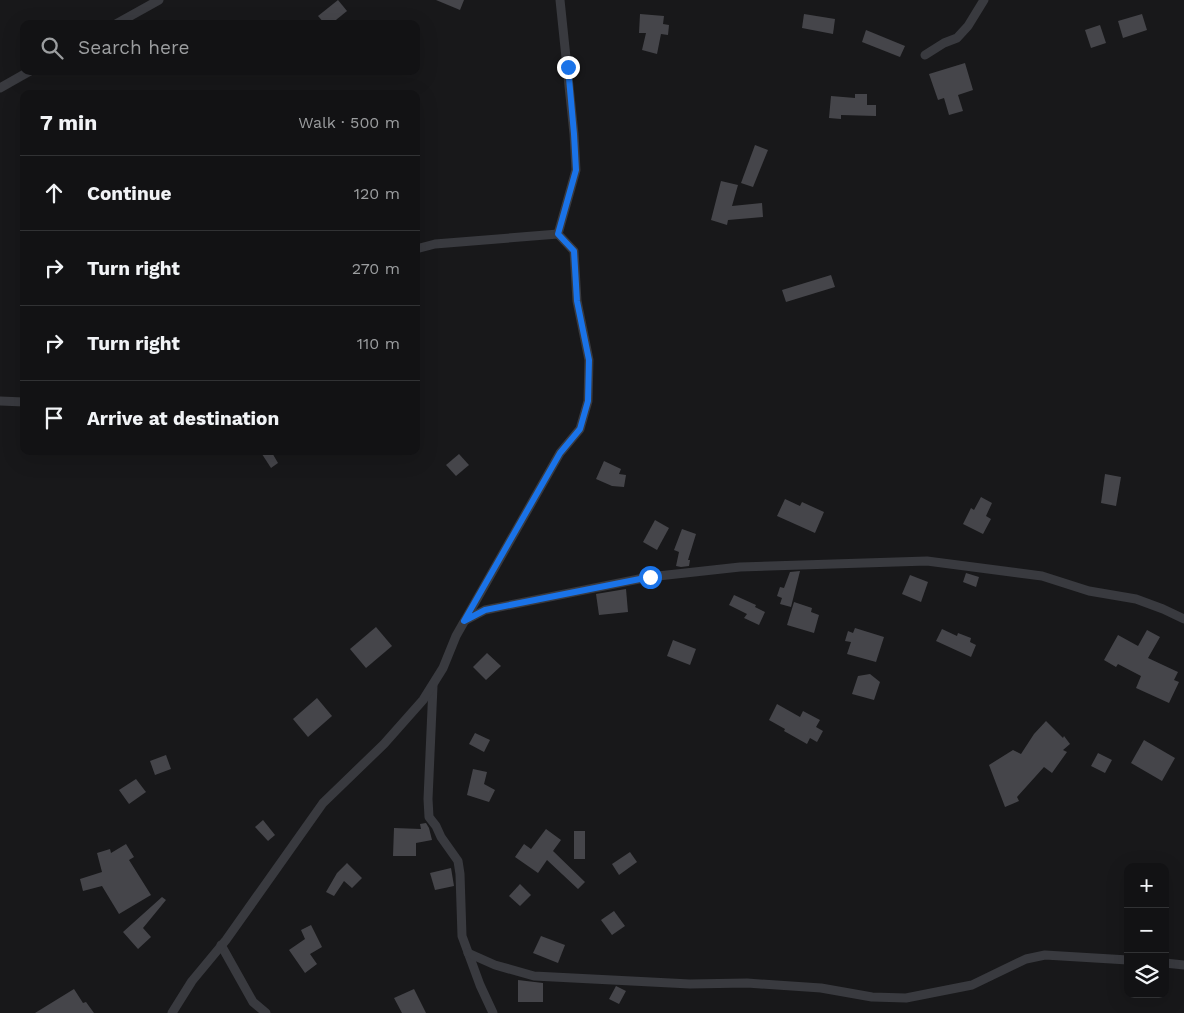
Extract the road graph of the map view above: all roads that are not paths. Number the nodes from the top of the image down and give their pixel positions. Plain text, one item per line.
1 (159, 0) edge
2 (560, 0) edge
3 (984, 0) edge
4 (123, 20) edge
5 (925, 55) dead end
6 (23, 75) edge
7 (0, 88) edge
8 (558, 234) junction
9 (420, 248) edge
10 (0, 401) edge
11 (20, 402) edge
12 (1184, 619) edge
13 (464, 621) junction
14 (433, 685) junction
15 (221, 945) junction
16 (468, 953) junction
17 (1124, 960) edge
18 (1169, 963) edge
19 (1184, 965) edge
20 (172, 1013) edge
21 (266, 1013) edge
22 (493, 1013) edge

1 - 4 street
2 - 8 street
3 - 5 street
6 - 7 street
8 - 9 street
8 - 13 street
10 - 11 street
12 - 13 street
13 - 14 street
14 - 15 street
14 - 16 street
15 - 20 street
15 - 21 street
16 - 17 street
16 - 22 street
18 - 19 street

